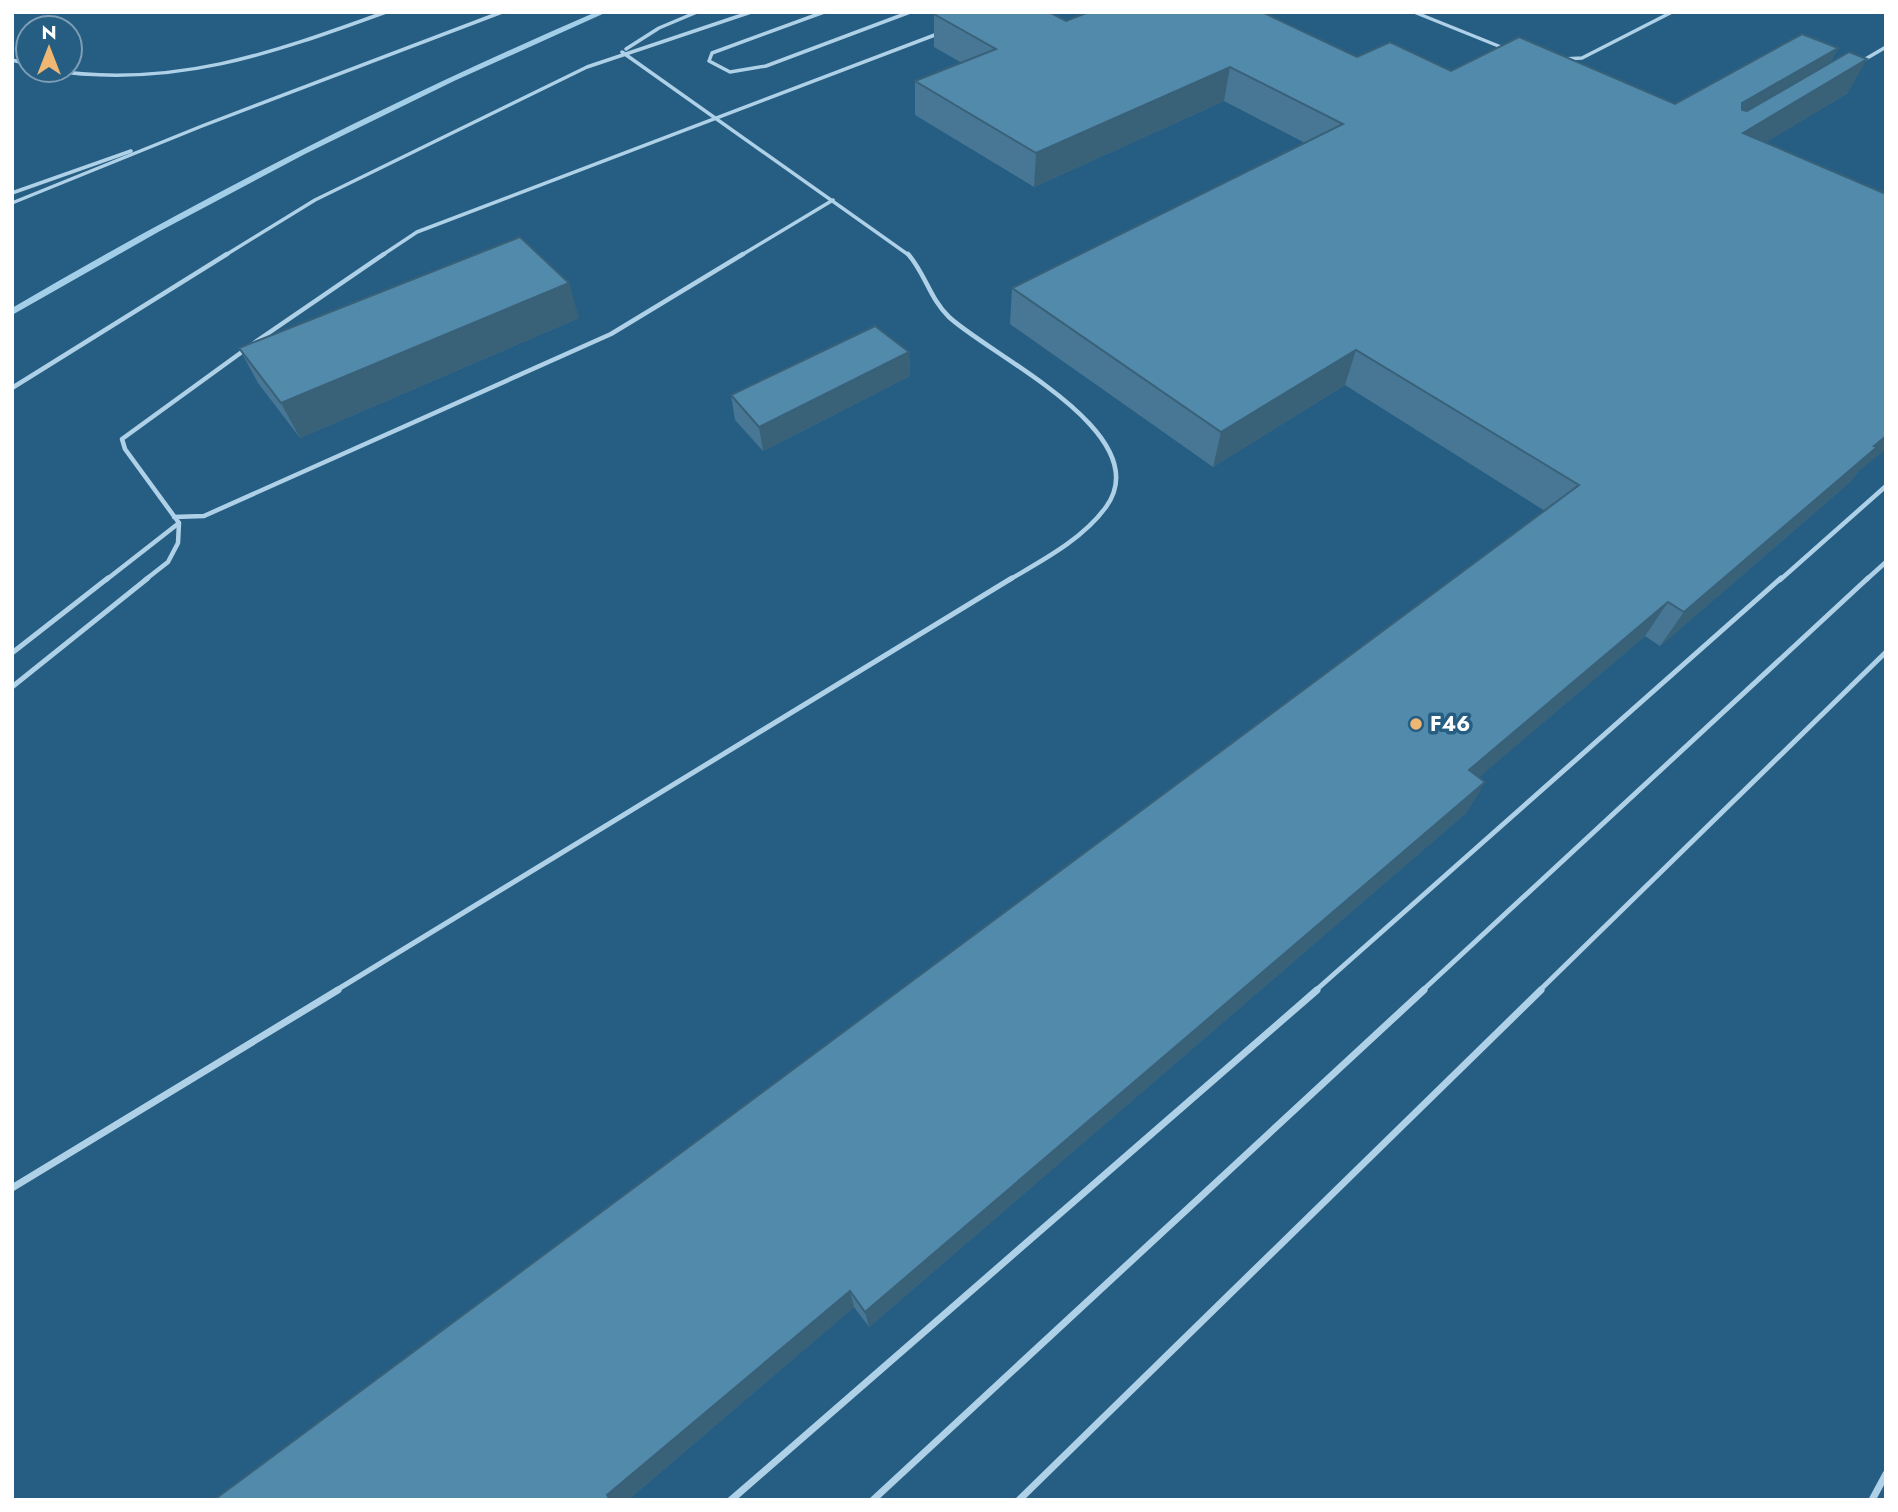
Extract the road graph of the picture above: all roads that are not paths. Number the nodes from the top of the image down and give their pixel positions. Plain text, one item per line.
1 (386, 12) edge
2 (502, 12) edge
3 (697, 12) edge
4 (751, 12) edge
5 (824, 12) edge
6 (911, 12) edge
7 (1415, 12) edge
8 (1672, 12) edge
9 (944, 32) edge
10 (1886, 47) edge
11 (622, 52) junction
12 (1516, 52) edge
13 (1561, 59) edge
14 (1852, 67) edge
15 (84, 73) edge
16 (717, 118) junction
17 (202, 126) junction
18 (12, 193) edge
19 (833, 200) junction
20 (12, 203) edge
21 (12, 388) edge
22 (1886, 486) edge
23 (174, 517) junction
24 (179, 523) junction
25 (1886, 562) edge
26 (1886, 652) edge
27 (12, 653) edge
28 (12, 687) edge
29 (12, 1188) edge
30 (1886, 1474) edge
31 (731, 1500) edge
32 (873, 1500) edge
33 (1019, 1500) edge
34 (1872, 1500) edge

1 - 15 lane
2 - 17 lane
3 - 11 lane
4 - 11 lane
5 - 6 lane
7 - 12 lane
8 - 13 lane
9 - 16 lane
10 - 14 lane
11 - 16 lane
11 - 21 lane
16 - 19 lane
16 - 23 lane
17 - 18 lane
17 - 20 lane
19 - 23 lane
19 - 29 lane
22 - 31 lane
23 - 24 lane
24 - 27 lane
24 - 28 lane
25 - 32 lane
26 - 33 lane
30 - 34 lane

